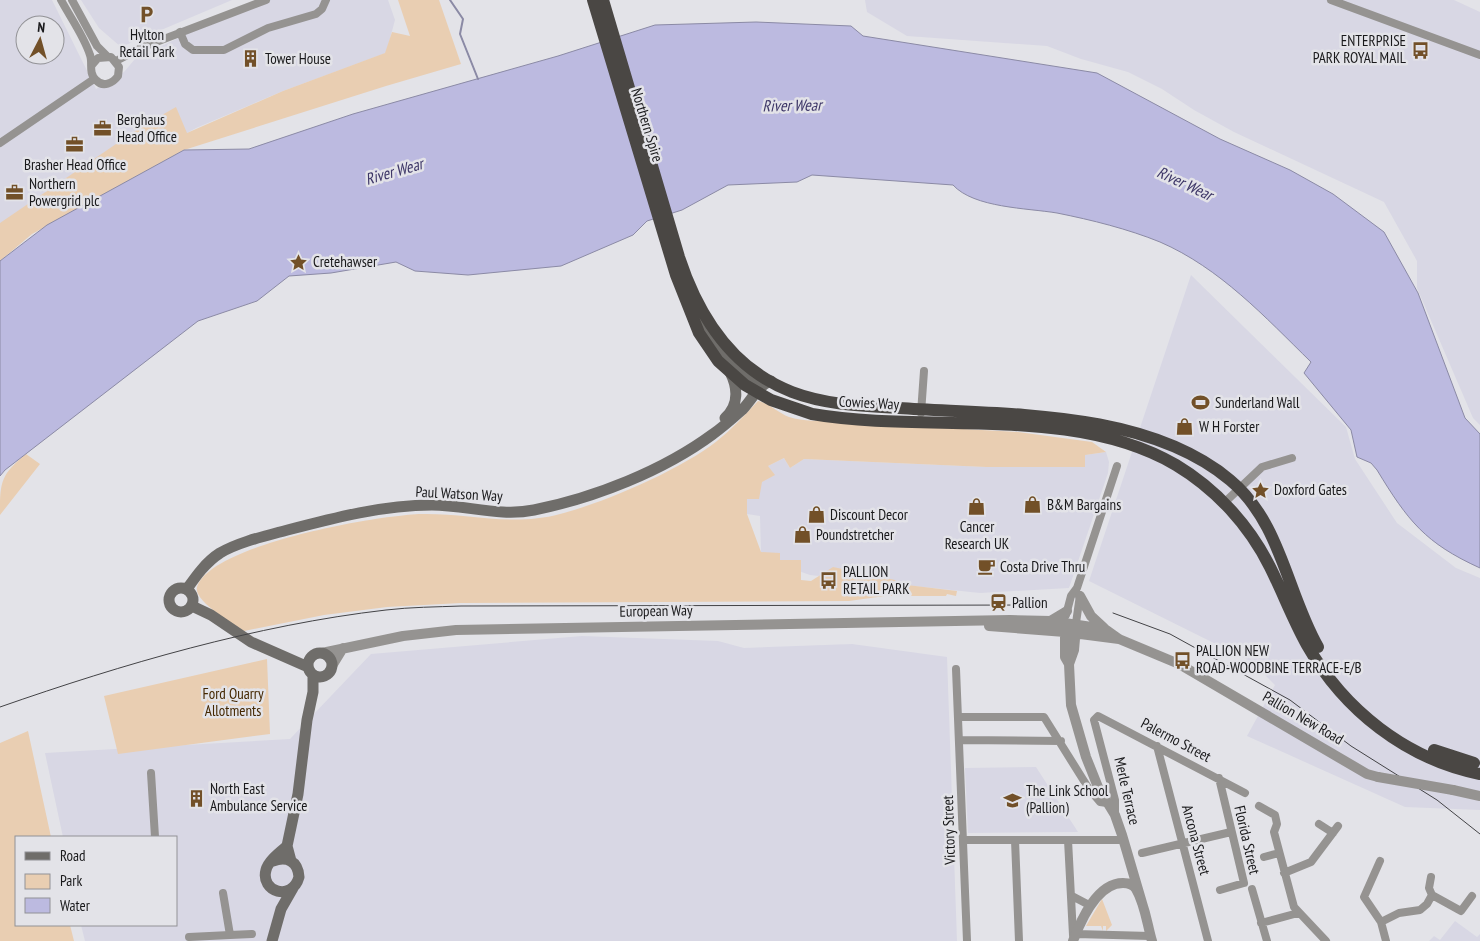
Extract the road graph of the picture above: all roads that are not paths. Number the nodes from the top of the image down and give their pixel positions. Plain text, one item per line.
1 (61, 0) edge
2 (72, 0) edge
3 (266, 0) edge
4 (326, 0) edge
5 (593, 0) edge
6 (603, 0) edge
7 (1331, 0) edge
8 (180, 32) junction
9 (1480, 55) edge
10 (106, 56) junction
11 (116, 61) junction
12 (92, 65) junction
13 (94, 79) junction
14 (0, 142) edge
15 (675, 258) junction
16 (700, 308) junction
17 (924, 370) dead end
18 (730, 372) junction
19 (771, 381) junction
20 (757, 393) junction
21 (921, 416) junction
22 (707, 438) junction
23 (1292, 458) dead end
24 (1117, 466) dead end
25 (1239, 488) junction
26 (1224, 503) junction
27 (187, 589) junction
28 (1079, 592) junction
29 (192, 606) junction
30 (1067, 611) junction
31 (1051, 621) junction
32 (972, 622) junction
33 (1070, 628) junction
34 (1105, 629) junction
35 (1119, 639) junction
36 (343, 648) junction
37 (322, 653) junction
38 (332, 666) junction
39 (313, 669) junction
40 (956, 669) dead end
41 (958, 718) junction
42 (1094, 720) joint
43 (959, 740) junction
44 (1061, 741) junction
45 (1158, 746) junction
46 (1480, 765) edge
47 (151, 773) dead end
48 (1480, 774) edge
49 (1219, 778) junction
50 (1246, 794) dead end
51 (1480, 796) edge
52 (1107, 803) junction
53 (1259, 806) dead end
54 (1115, 815) junction
55 (1319, 824) dead end
56 (1338, 826) dead end
57 (1231, 832) junction
58 (1333, 833) junction
59 (155, 836) edge
60 (963, 840) junction
61 (1015, 840) junction
62 (1068, 840) junction
63 (1124, 840) junction
64 (1182, 844) junction
65 (287, 846) junction
66 (1142, 853) dead end
67 (1279, 854) junction
68 (1264, 857) dead end
69 (273, 861) junction
70 (291, 861) junction
71 (1130, 861) junction
72 (1380, 861) dead end
73 (1284, 873) junction
74 (1430, 876) dead end
75 (1108, 887) junction
76 (293, 888) junction
77 (1252, 889) dead end
78 (274, 890) junction
79 (1220, 890) dead end
80 (223, 893) dead end
81 (1432, 895) junction
82 (1072, 896) junction
83 (1472, 896) dead end
84 (1364, 897) junction
85 (1355, 902) dead end
86 (1142, 903) junction
87 (1090, 906) junction
88 (281, 909) junction
89 (1298, 913) junction
90 (1261, 922) junction
91 (1381, 922) junction
92 (252, 934) dead end
93 (230, 935) junction
94 (189, 937) dead end
95 (1074, 939) edge
96 (1151, 939) edge
97 (272, 941) edge
98 (967, 941) edge
99 (1019, 941) edge
100 (1208, 941) edge
101 (1267, 941) edge
102 (1326, 941) edge
103 (1386, 941) edge

1 - 12 street
2 - 10 street
3 - 8 street
4 - 8 street
5 - 15 highway, Northern Spire
6 - 15 highway, Northern Spire
7 - 9 street
8 - 11 street
10 - 11 street
10 - 12 street
11 - 13 street
12 - 13 street
13 - 14 street
15 - 16 highway, Cowies Way
15 - 18 highway, Cowies Way
16 - 19 highway, Cowies Way
16 - 20 main road
17 - 21 street
18 - 20 highway, Cowies Way
18 - 22 main road, Paul Watson Way
19 - 20 main road, Paul Watson Way
19 - 21 highway, Cowies Way
20 - 21 highway, Cowies Way
20 - 22 main road, Paul Watson Way
21 - 25 highway, Cowies Way
21 - 26 highway, Cowies Way
22 - 27 main road, Paul Watson Way
23 - 25 street
24 - 28 street
25 - 26 street
25 - 46 highway, Cowies Way
26 - 48 highway, Cowies Way
27 - 29 main road
27 - 29 main road
28 - 30 street
28 - 33 street
28 - 34 street
29 - 39 main road
30 - 31 street
30 - 33 street
31 - 32 street, European Way
31 - 33 street, European Way
32 - 33 street, European Way
32 - 36 street, European Way
33 - 34 street, Pallion New Road
33 - 35 street, Pallion New Road
33 - 52 street
34 - 35 street, Pallion New Road
35 - 51 street, Pallion New Road, bridge
36 - 37 street, European Way
36 - 38 street
37 - 38 main road
37 - 39 main road
38 - 39 main road
39 - 65 main road
40 - 41 street, Victory Street
41 - 43 street, Victory Street
41 - 44 street
42 - 45 street, Palermo Street
42 - 54 street, Merle Terrace
43 - 44 street
43 - 60 street, Victory Street
44 - 52 street
45 - 49 street, Palermo Street
45 - 64 street, Ancona Street
47 - 59 street
49 - 50 street, Palermo Street
49 - 57 street, Florida Street
52 - 54 street
53 - 67 street
54 - 63 street, Merle Terrace
55 - 58 street
56 - 58 street
57 - 64 street
57 - 79 street, Florida Street
58 - 73 street
60 - 61 street
60 - 98 street, Victory Street
61 - 62 street
61 - 99 street
62 - 63 street
62 - 82 street
63 - 71 street, Merle Terrace
64 - 66 street
64 - 100 street, Ancona Street
65 - 69 main road
65 - 70 main road
67 - 68 street
67 - 73 street
69 - 70 main road
69 - 78 main road
70 - 76 main road
71 - 75 street
71 - 86 street, Merle Terrace
72 - 84 street
73 - 89 street
74 - 81 street
75 - 86 street
75 - 87 street
76 - 78 main road
76 - 88 main road
77 - 90 street
78 - 88 main road
80 - 93 street
81 - 83 street
81 - 91 street
82 - 87 street
82 - 95 street
84 - 85 street
84 - 91 street
86 - 96 street, Merle Terrace
87 - 95 street
88 - 97 main road
89 - 90 street
89 - 102 street
90 - 101 street
91 - 103 street
92 - 93 street
93 - 94 street
95 - 96 street

